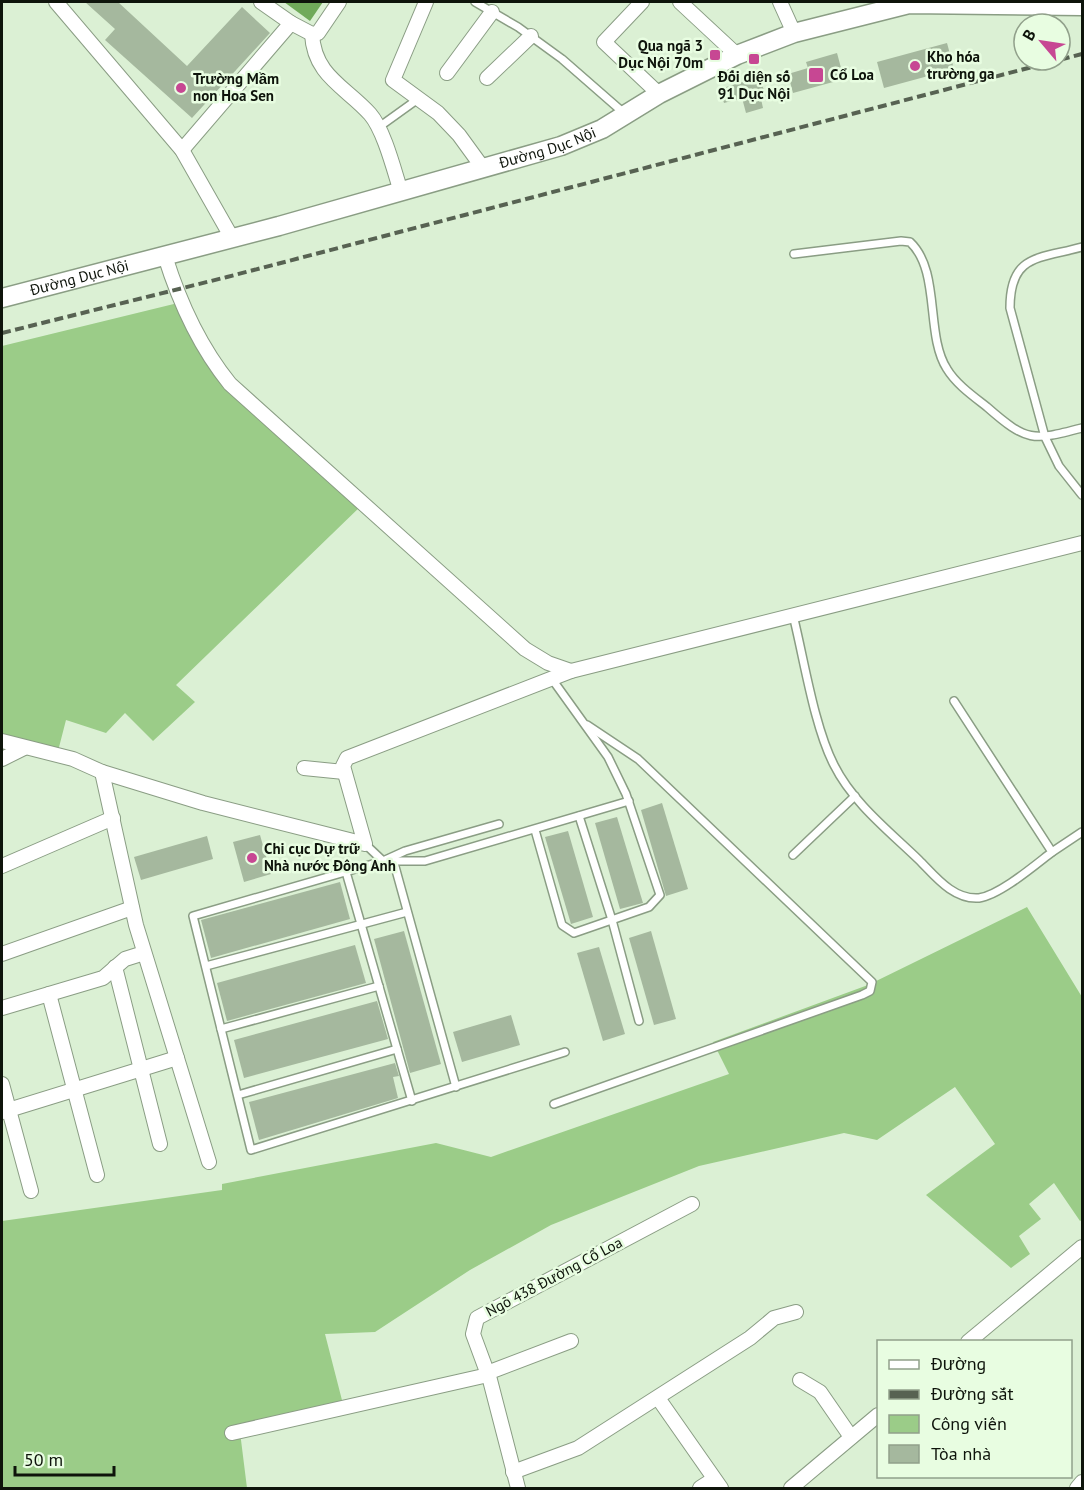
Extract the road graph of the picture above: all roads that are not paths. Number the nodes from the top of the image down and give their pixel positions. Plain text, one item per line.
1 (56, 2) edge
2 (261, 2) edge
3 (339, 2) edge
4 (426, 2) edge
5 (475, 2) edge
6 (642, 2) edge
7 (680, 2) edge
8 (780, 2) edge
9 (1083, 6) edge
10 (492, 12) junction
11 (291, 23) junction
12 (794, 33) junction
13 (312, 34) junction
14 (531, 36) junction
15 (737, 55) junction
16 (447, 73) dead end
17 (486, 78) dead end
18 (659, 94) junction
19 (418, 99) junction
20 (627, 116) junction
21 (379, 128) junction
22 (182, 150) junction
23 (483, 168) junction
24 (401, 192) junction
25 (232, 238) junction
26 (1083, 247) edge
27 (794, 254) dead end
28 (165, 256) junction
29 (2, 298) edge
30 (1083, 428) edge
31 (1046, 437) junction
32 (1083, 495) edge
33 (1083, 543) edge
34 (793, 615) junction
35 (571, 671) junction
36 (552, 679) junction
37 (954, 701) dead end
38 (587, 725) junction
39 (2, 741) edge
40 (24, 748) junction
41 (2, 759) edge
42 (303, 768) dead end
43 (102, 772) junction
44 (344, 772) junction
45 (855, 796) junction
46 (629, 801) junction
47 (579, 816) junction
48 (112, 818) junction
49 (499, 824) dead end
50 (535, 830) junction
51 (1083, 832) edge
52 (365, 844) junction
53 (1052, 852) junction
54 (794, 855) dead end
55 (383, 861) junction
56 (394, 862) junction
57 (2, 866) edge
58 (346, 872) junction
59 (132, 909) junction
60 (407, 912) junction
61 (612, 920) junction
62 (361, 924) junction
63 (144, 953) junction
64 (2, 954) edge
65 (206, 966) junction
66 (115, 968) junction
67 (379, 986) junction
68 (49, 994) junction
69 (2, 1008) edge
70 (639, 1021) dead end
71 (221, 1029) junction
72 (397, 1049) junction
73 (565, 1052) dead end
74 (177, 1058) junction
75 (140, 1069) junction
76 (2, 1084) edge
77 (456, 1087) junction
78 (74, 1089) junction
79 (238, 1095) junction
80 (412, 1101) junction
81 (554, 1104) dead end
82 (5, 1111) edge
83 (160, 1144) dead end
84 (209, 1162) dead end
85 (97, 1175) dead end
86 (31, 1191) dead end
87 (692, 1204) dead end
88 (1083, 1247) edge
89 (796, 1312) dead end
90 (969, 1340) edge
91 (571, 1341) dead end
92 (488, 1374) junction
93 (800, 1380) dead end
94 (658, 1398) junction
95 (877, 1417) edge
96 (232, 1433) dead end
97 (851, 1437) junction
98 (513, 1472) junction
99 (1083, 1482) edge
100 (718, 1484) edge
101 (518, 1488) edge
102 (700, 1488) edge
103 (791, 1488) edge
104 (1077, 1488) edge

1 - 22 street
2 - 11 street
3 - 13 street
4 - 19 street
5 - 10 lane
6 - 18 street
7 - 15 street
8 - 12 street
9 - 12 street, Đường Dục Nội
10 - 14 lane
10 - 16 street
11 - 13 street
11 - 22 street
12 - 15 street, Đường Dục Nội
13 - 21 street
14 - 17 street
14 - 20 lane
15 - 18 street, Đường Dục Nội
18 - 20 street, Đường Dục Nội
19 - 21 lane
19 - 23 street
20 - 23 street, Đường Dục Nội
21 - 24 street
22 - 25 street
23 - 24 street, Đường Dục Nội
24 - 25 street, Đường Dục Nội
25 - 28 street, Đường Dục Nội
26 - 31 lane
27 - 31 lane
28 - 29 street, Đường Dục Nội
28 - 35 street
30 - 31 lane
31 - 32 lane
33 - 34 street
34 - 35 street
34 - 45 lane
35 - 36 street
36 - 38 lane
36 - 44 street
37 - 53 lane
38 - 46 lane
38 - 81 lane
39 - 40 street
40 - 41 street
40 - 43 street
42 - 44 street
43 - 48 street
43 - 52 street
44 - 52 street
45 - 53 lane
45 - 54 lane
46 - 47 lane
46 - 61 lane
47 - 50 lane
47 - 61 lane
48 - 57 street
48 - 59 street
49 - 55 lane
50 - 56 lane
50 - 61 lane
51 - 53 lane
52 - 55 lane
55 - 56 lane
55 - 58 lane
56 - 60 lane
58 - 62 lane
58 - 65 lane
59 - 63 street
59 - 64 street
60 - 62 lane
60 - 77 lane
61 - 70 lane
62 - 65 lane
62 - 67 lane
63 - 66 street
63 - 74 street
65 - 71 lane
66 - 68 street
66 - 75 street
67 - 71 lane
67 - 72 lane
68 - 69 street
68 - 78 street
71 - 79 lane
72 - 79 lane
72 - 80 lane
73 - 77 lane
74 - 75 street
74 - 84 street
75 - 78 street
75 - 83 street
76 - 82 street
77 - 80 lane
78 - 82 street
78 - 85 street
79 - 80 lane
82 - 86 street
87 - 92 street, Ngõ 438 Đường Cổ Loa
88 - 90 street
89 - 94 street
91 - 92 street
92 - 96 street
92 - 98 street, Ngõ 438 Đường Cổ Loa
93 - 97 street
94 - 98 street
94 - 100 street
95 - 97 street
97 - 103 street
98 - 101 street, Ngõ 438 Đường Cổ Loa
99 - 104 street
100 - 102 street

